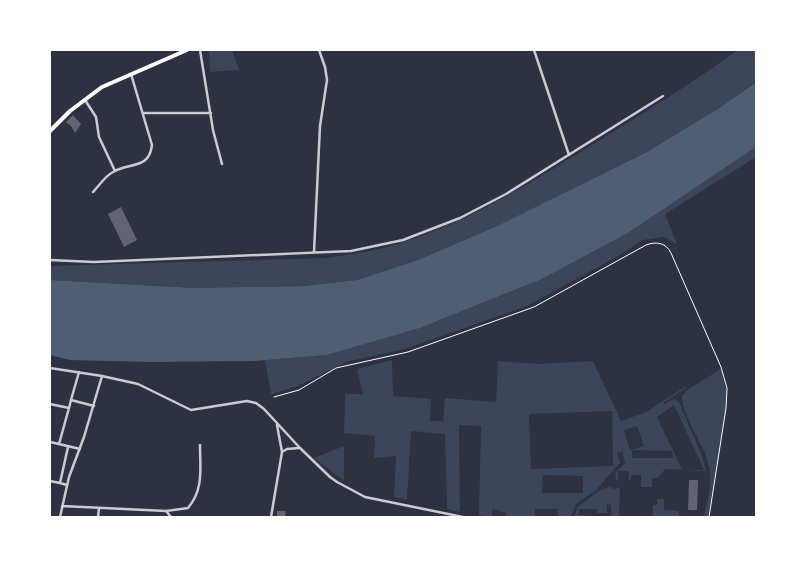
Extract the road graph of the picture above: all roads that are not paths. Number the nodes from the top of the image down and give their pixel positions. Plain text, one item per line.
1 (187, 50) edge
2 (200, 50) edge
3 (319, 50) edge
4 (534, 50) edge
5 (130, 74) junction
6 (663, 96) dead end
7 (84, 99) junction
8 (144, 113) junction
9 (211, 113) junction
10 (50, 131) edge
11 (570, 156) junction
12 (222, 164) dead end
13 (115, 171) junction
14 (93, 192) dead end
15 (314, 252) junction
16 (50, 260) edge
17 (50, 368) edge
18 (79, 372) junction
19 (102, 376) junction
20 (71, 400) junction
21 (50, 404) edge
22 (94, 406) junction
23 (69, 408) junction
24 (277, 423) junction
25 (50, 442) edge
26 (59, 444) junction
27 (200, 445) dead end
28 (68, 447) junction
29 (300, 448) junction
30 (80, 449) junction
31 (282, 452) junction
32 (50, 481) edge
33 (60, 484) junction
34 (67, 485) junction
35 (62, 506) junction
36 (99, 508) junction
37 (166, 511) junction
38 (60, 517) edge
39 (98, 517) edge
40 (171, 517) edge
41 (271, 517) edge
42 (463, 517) edge

1 - 5 main road
2 - 9 street
3 - 15 street
4 - 11 street
5 - 7 main road
5 - 8 street
6 - 11 street
7 - 10 main road
7 - 13 street
8 - 9 street
8 - 13 street
9 - 12 street
11 - 15 street
13 - 14 street
15 - 16 street
17 - 18 street
18 - 19 street
18 - 20 street
19 - 22 street
19 - 24 street
20 - 22 street
20 - 23 street
21 - 23 street
22 - 30 street
23 - 26 street
24 - 29 street
24 - 31 street
25 - 26 street
26 - 28 street
27 - 37 street
28 - 30 street
28 - 33 street
29 - 31 street
29 - 42 street
30 - 34 street
31 - 41 street
32 - 33 street
33 - 34 street
34 - 35 street
35 - 36 street
35 - 38 street
36 - 37 street
36 - 39 street
37 - 40 street

